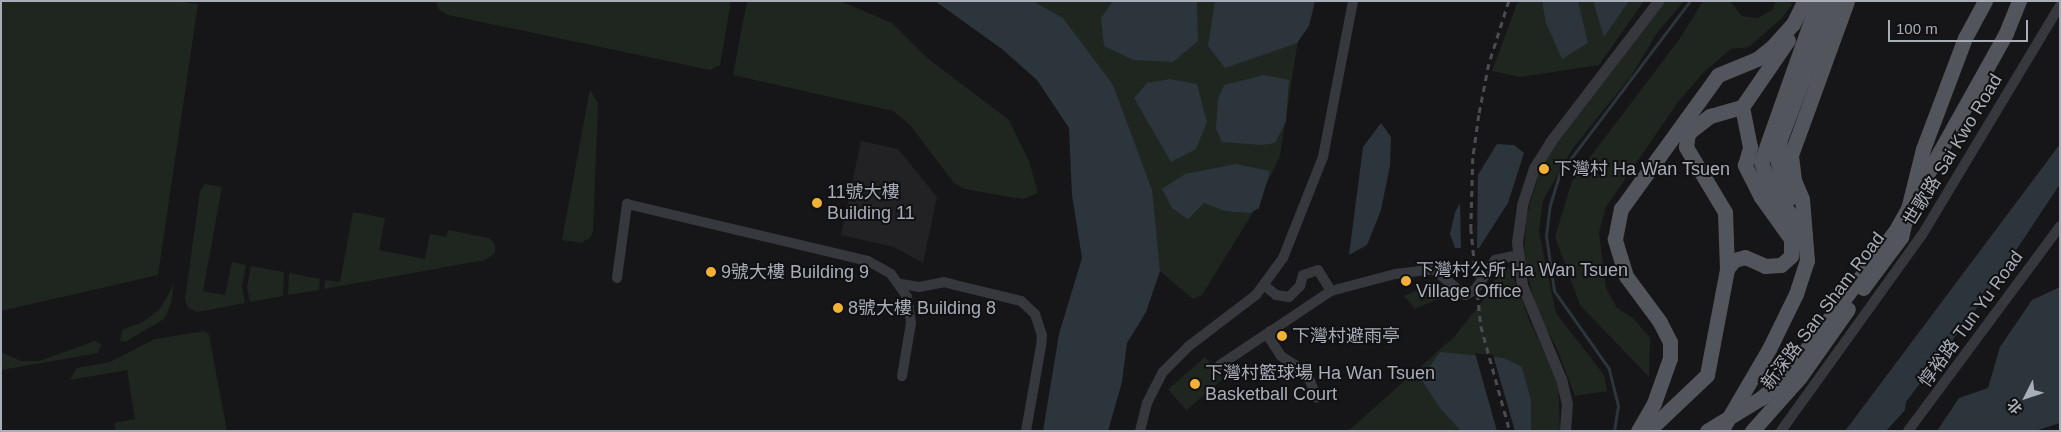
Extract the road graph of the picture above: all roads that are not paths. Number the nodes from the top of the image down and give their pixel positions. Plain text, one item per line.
1 (1353, 1) edge
2 (1658, 1) edge
3 (1818, 1) edge
4 (1833, 1) edge
5 (1847, 1) edge
6 (1970, 1) edge
7 (1985, 1) edge
8 (2019, 1) edge
9 (1804, 4) edge
10 (2060, 5) edge
11 (1972, 23) junction
12 (1742, 107) junction
13 (2060, 226) edge
14 (1807, 239) junction
15 (1518, 255) junction
16 (1727, 269) junction
17 (617, 278) dead end
18 (901, 284) junction
19 (1265, 286) junction
20 (1331, 291) junction
21 (1270, 331) junction
22 (1220, 365) dead end
23 (902, 376) dead end
24 (1786, 376) junction
25 (1317, 398) dead end
26 (1026, 431) edge
27 (1140, 431) edge
28 (1566, 431) edge
29 (1638, 431) edge
30 (1648, 431) edge
31 (1707, 431) edge
32 (1721, 431) edge
33 (1751, 431) edge
34 (1781, 431) edge
35 (1908, 431) edge

1 - 19 street
2 - 15 street
3 - 14 main road
4 - 14 main road, 新深路 San Sham Road
5 - 14 main road, 新深路 San Sham Road
6 - 11 main road, 新深路 San Sham Road
7 - 11 main road, 新深路 San Sham Road
8 - 24 main road, 新深路 San Sham Road
9 - 12 main road
9 - 29 main road
10 - 34 street, 世歌路 Sai Kwo Road
11 - 33 main road, 新深路 San Sham Road, bridge
12 - 16 main road
12 - 16 main road
13 - 35 street, 惇裕路 Tun Yu Road
14 - 32 main road, 新深路 San Sham Road, bridge
15 - 20 street
15 - 28 street
16 - 30 main road
17 - 18 street
18 - 23 street
18 - 26 street
19 - 20 street
19 - 27 street
20 - 21 street
21 - 22 street
21 - 25 street
24 - 31 main road, 新深路 San Sham Road
24 - 33 main road, 新深路 San Sham Road

